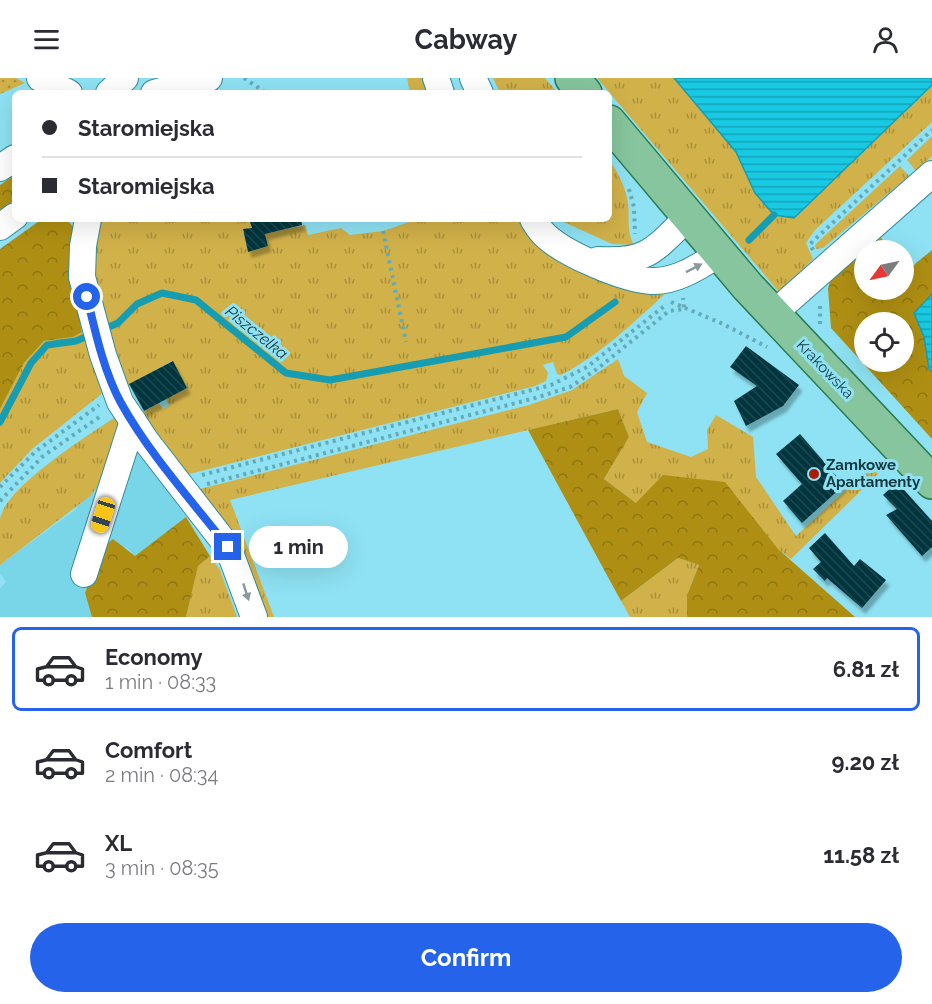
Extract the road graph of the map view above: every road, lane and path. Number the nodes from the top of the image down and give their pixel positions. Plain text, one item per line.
1 (40, 78) edge
2 (209, 78) edge
3 (244, 78) edge
4 (572, 78) edge
5 (165, 86) edge
6 (63, 90) edge
7 (262, 90) edge
8 (582, 90) edge
9 (612, 126) edge
10 (932, 130) edge
11 (932, 174) edge
12 (628, 181) dead end
13 (688, 217) junction
14 (88, 222) edge
15 (535, 222) edge
16 (383, 231) dead end
17 (642, 244) dead end
18 (719, 254) junction
19 (816, 256) dead end
20 (588, 260) junction
21 (822, 297) dead end
22 (670, 302) dead end
23 (684, 309) dead end
24 (773, 314) junction
25 (825, 334) dead end
26 (406, 342) dead end
27 (123, 405) junction
28 (932, 482) edge
29 (180, 486) junction
30 (0, 487) edge
31 (0, 501) edge
32 (84, 574) dead end
33 (254, 617) edge

1 - 6 street
2 - 5 street
3 - 7 path
4 - 8 main road
9 - 13 main road, Krakowska
10 - 19 path
11 - 24 street
12 - 17 path
13 - 18 main road, Krakowska
13 - 20 street
14 - 27 street
15 - 20 street
16 - 26 path
20 -> 18 street
18 - 24 main road, Krakowska
21 - 25 path
22 - 29 path
23 - 29 path
24 - 28 main road, Krakowska
27 - 29 street
27 - 30 path
27 - 31 path
27 - 32 street
29 -> 33 street

